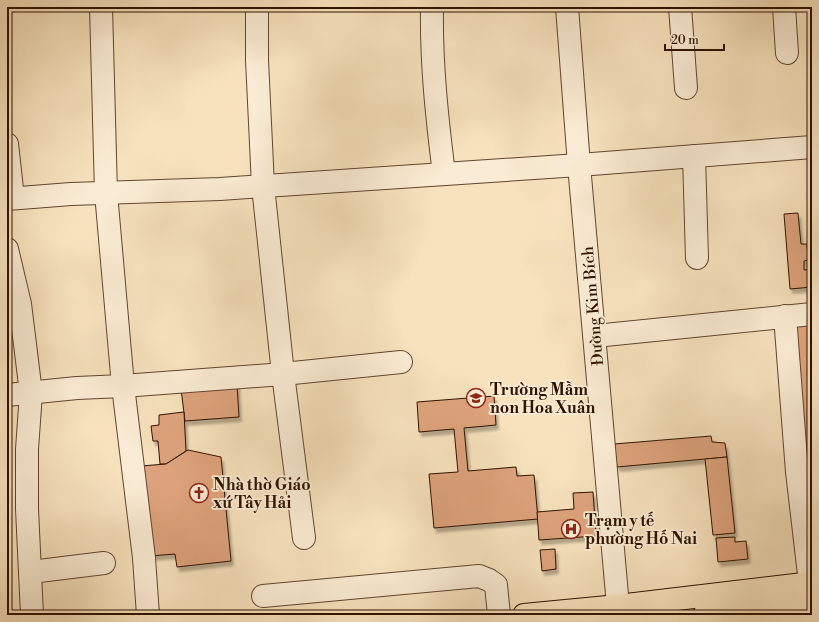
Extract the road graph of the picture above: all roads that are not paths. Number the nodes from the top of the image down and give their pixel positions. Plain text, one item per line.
1 (101, 7) edge
2 (257, 7) edge
3 (432, 7) edge
4 (567, 7) edge
5 (680, 7) edge
6 (784, 7) edge
7 (787, 54) dead end
8 (686, 88) dead end
9 (7, 144) edge
10 (812, 147) edge
11 (694, 156) junction
12 (579, 165) junction
13 (444, 174) junction
14 (263, 186) junction
15 (106, 193) junction
16 (10, 199) edge
17 (7, 249) edge
18 (697, 258) dead end
19 (812, 314) edge
20 (785, 316) junction
21 (594, 336) junction
22 (401, 362) dead end
23 (283, 374) junction
24 (123, 386) junction
25 (30, 393) junction
26 (7, 395) edge
27 (304, 538) dead end
28 (104, 563) dead end
29 (31, 572) junction
30 (811, 589) edge
31 (263, 596) dead end
32 (657, 608) edge
33 (619, 610) edge
34 (32, 615) edge
35 (148, 615) edge
36 (499, 615) edge
37 (524, 615) edge
38 (704, 615) edge

1 - 15 street
2 - 14 street
3 - 13 street
4 - 12 street, Đường Kim Bích
5 - 8 street
6 - 7 street
9 - 16 street
10 - 11 street
11 - 12 street
11 - 18 street
12 - 13 street
12 - 21 street, Đường Kim Bích
13 - 14 street
14 - 15 street
14 - 23 street
15 - 16 street
15 - 24 street
17 - 25 street
19 - 20 street
20 - 21 street
20 - 30 street
21 - 33 street, Đường Kim Bích
22 - 23 street
23 - 24 street
23 - 27 street
24 - 25 street
24 - 35 street
25 - 26 street
25 - 29 street
28 - 29 street
29 - 34 street
30 - 32 main road
30 - 38 main road
31 - 36 street
32 - 33 main road
33 - 37 main road

